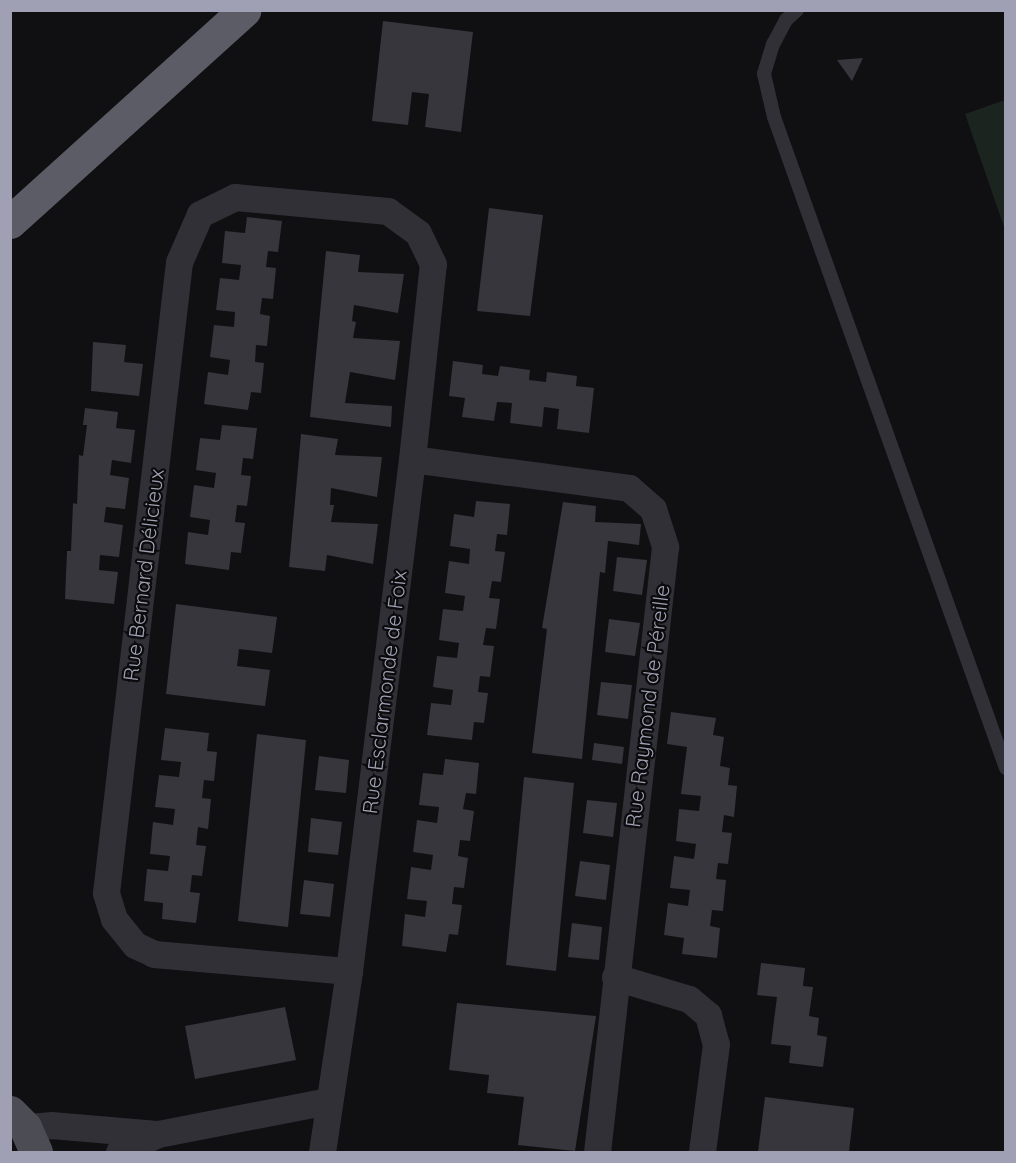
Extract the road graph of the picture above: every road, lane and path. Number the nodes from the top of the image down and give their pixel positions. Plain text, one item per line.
1 (245, 10) edge
2 (797, 10) edge
3 (10, 222) edge
4 (418, 233) joint
5 (412, 459) junction
6 (1005, 768) edge
7 (349, 971) junction
8 (615, 977) junction
9 (327, 1101) junction
10 (24, 1131) edge
11 (158, 1134) junction
12 (119, 1152) edge
13 (322, 1152) edge
14 (597, 1152) edge
15 (702, 1152) edge

1 - 3 highway
2 - 6 lane
4 - 5 street, Rue Esclarmonde de Foix
4 - 7 street, Rue Bernard Délicieux
5 - 7 street, Rue Esclarmonde de Foix
5 - 8 street, Rue Raymond de Péreille
7 - 9 street, Rue Esclarmonde de Foix
8 - 14 street, Rue Raymond de Péreille
8 - 15 street
9 - 11 street
9 - 13 street, Rue Esclarmonde de Foix
10 - 11 street
11 - 12 street

